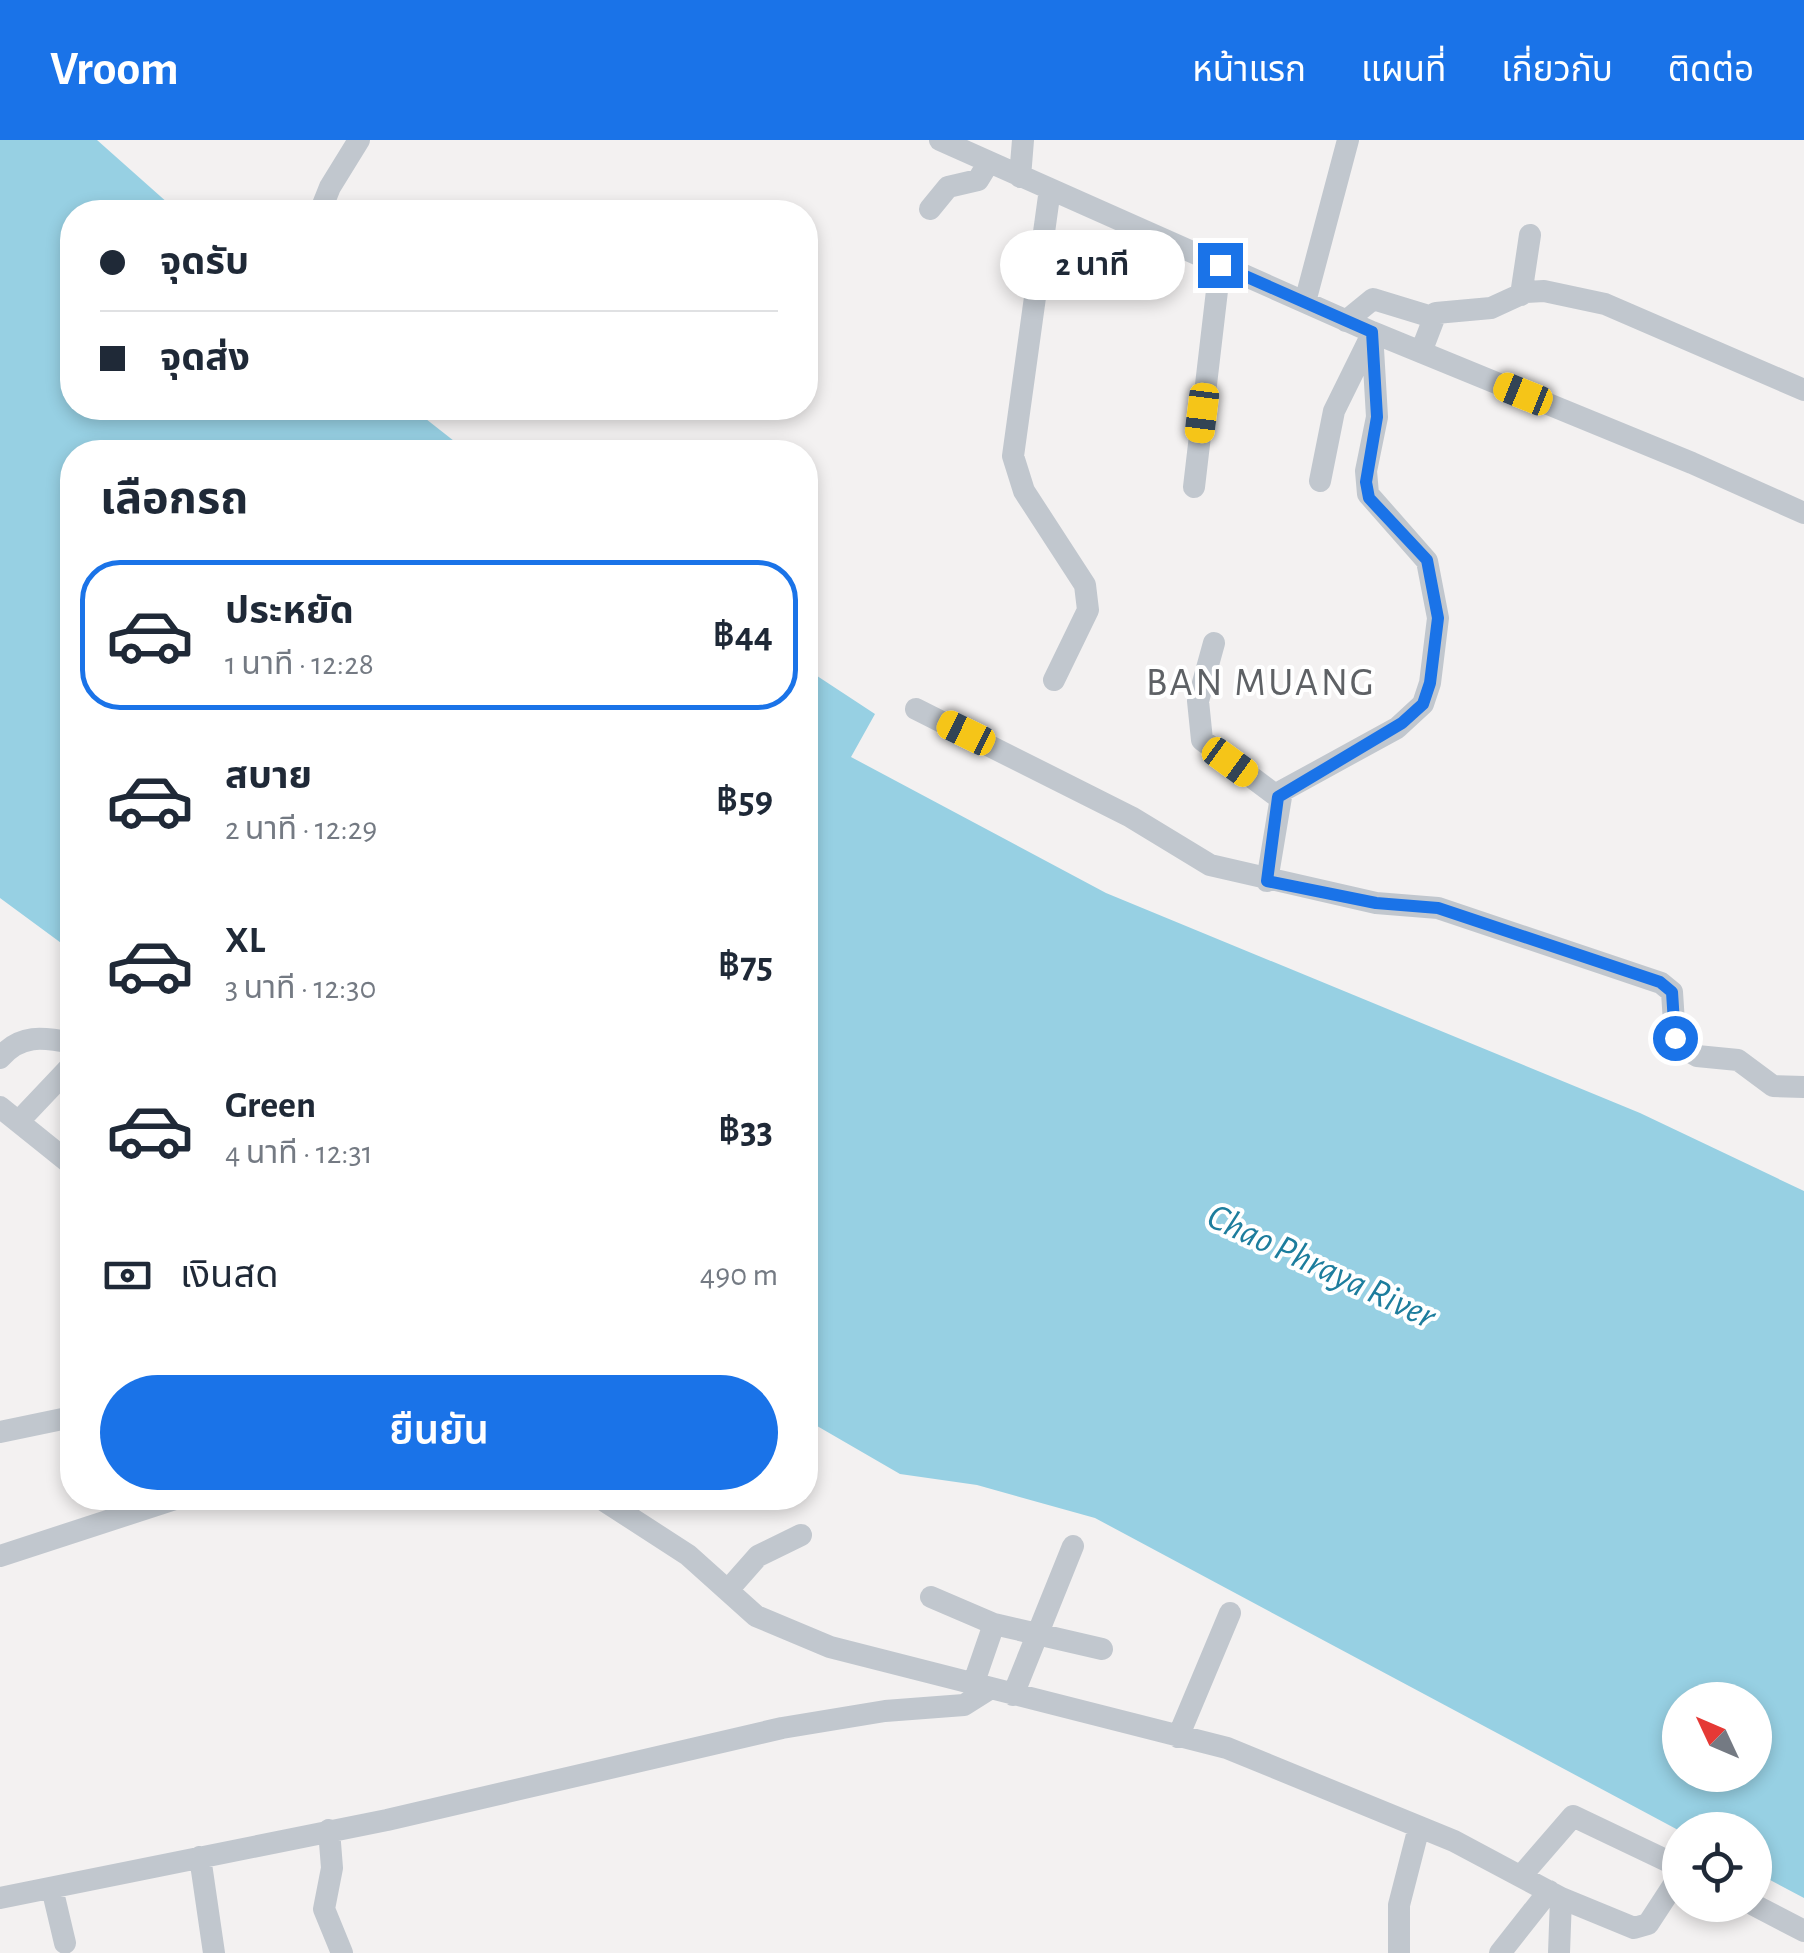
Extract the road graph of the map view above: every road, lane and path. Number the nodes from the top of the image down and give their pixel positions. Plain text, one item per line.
1 (359, 140) edge
2 (940, 140) edge
3 (1023, 140) edge
4 (1348, 140) edge
5 (989, 162) junction
6 (1020, 176) junction
7 (1050, 189) junction
8 (325, 200) edge
9 (930, 208) dead end
10 (1530, 235) dead end
11 (1220, 265) junction
12 (1522, 295) junction
13 (1305, 302) junction
14 (1427, 315) junction
15 (1346, 320) junction
16 (1370, 336) junction
17 (1421, 352) junction
18 (1804, 390) edge
19 (1320, 481) dead end
20 (1194, 487) dead end
21 (1804, 513) edge
22 (1214, 644) dead end
23 (1054, 680) dead end
24 (916, 709) dead end
25 (1278, 797) junction
26 (1267, 881) junction
27 (60, 1041) edge
28 (0, 1058) edge
29 (60, 1074) edge
30 (1804, 1087) edge
31 (9, 1114) edge
32 (60, 1155) edge
33 (60, 1420) edge
34 (0, 1432) edge
35 (141, 1510) edge
36 (620, 1510) edge
37 (801, 1535) dead end
38 (1073, 1546) dead end
39 (0, 1556) edge
40 (728, 1590) junction
41 (931, 1597) dead end
42 (1230, 1613) dead end
43 (994, 1624) junction
44 (1036, 1636) junction
45 (1102, 1649) dead end
46 (993, 1688) junction
47 (1178, 1737) junction
48 (1419, 1827) junction
49 (329, 1830) junction
50 (200, 1857) junction
51 (1662, 1858) edge
52 (1521, 1876) junction
53 (52, 1888) junction
54 (1555, 1894) junction
55 (0, 1898) edge
56 (1662, 1900) edge
57 (1772, 1914) edge
58 (1804, 1931) edge
59 (64, 1943) dead end
60 (214, 1953) edge
61 (342, 1953) edge
62 (1399, 1953) edge
63 (1500, 1953) edge
64 (1559, 1953) edge

1 - 8 street
2 - 5 street
3 - 6 street
4 - 13 street
5 - 6 street
5 - 9 street
6 - 7 street
7 - 11 street
7 - 23 street
10 - 12 street
11 - 13 street
11 - 20 street
12 - 14 street
12 - 18 street
13 - 15 street
14 - 15 street
14 - 17 street
15 - 16 street
16 - 17 street
16 - 19 street
16 - 25 street
17 - 21 street
22 - 25 street
24 - 26 street
25 - 26 street
26 - 30 street
27 - 28 street
29 - 31 street
31 - 32 street
33 - 34 street
35 - 39 street
36 - 40 street
37 - 40 street
38 - 44 street
40 - 46 street
41 - 43 street
42 - 47 street
43 - 44 street
43 - 46 street
44 - 45 street
44 - 46 street
46 - 47 street
46 - 49 street
47 - 48 street
48 - 52 street
48 - 62 street
49 - 50 street
49 - 61 street
50 - 53 street
50 - 60 street
51 - 52 street
52 - 54 street
53 - 55 street
53 - 59 street
54 - 56 street
54 - 63 street
54 - 64 street
57 - 58 street

